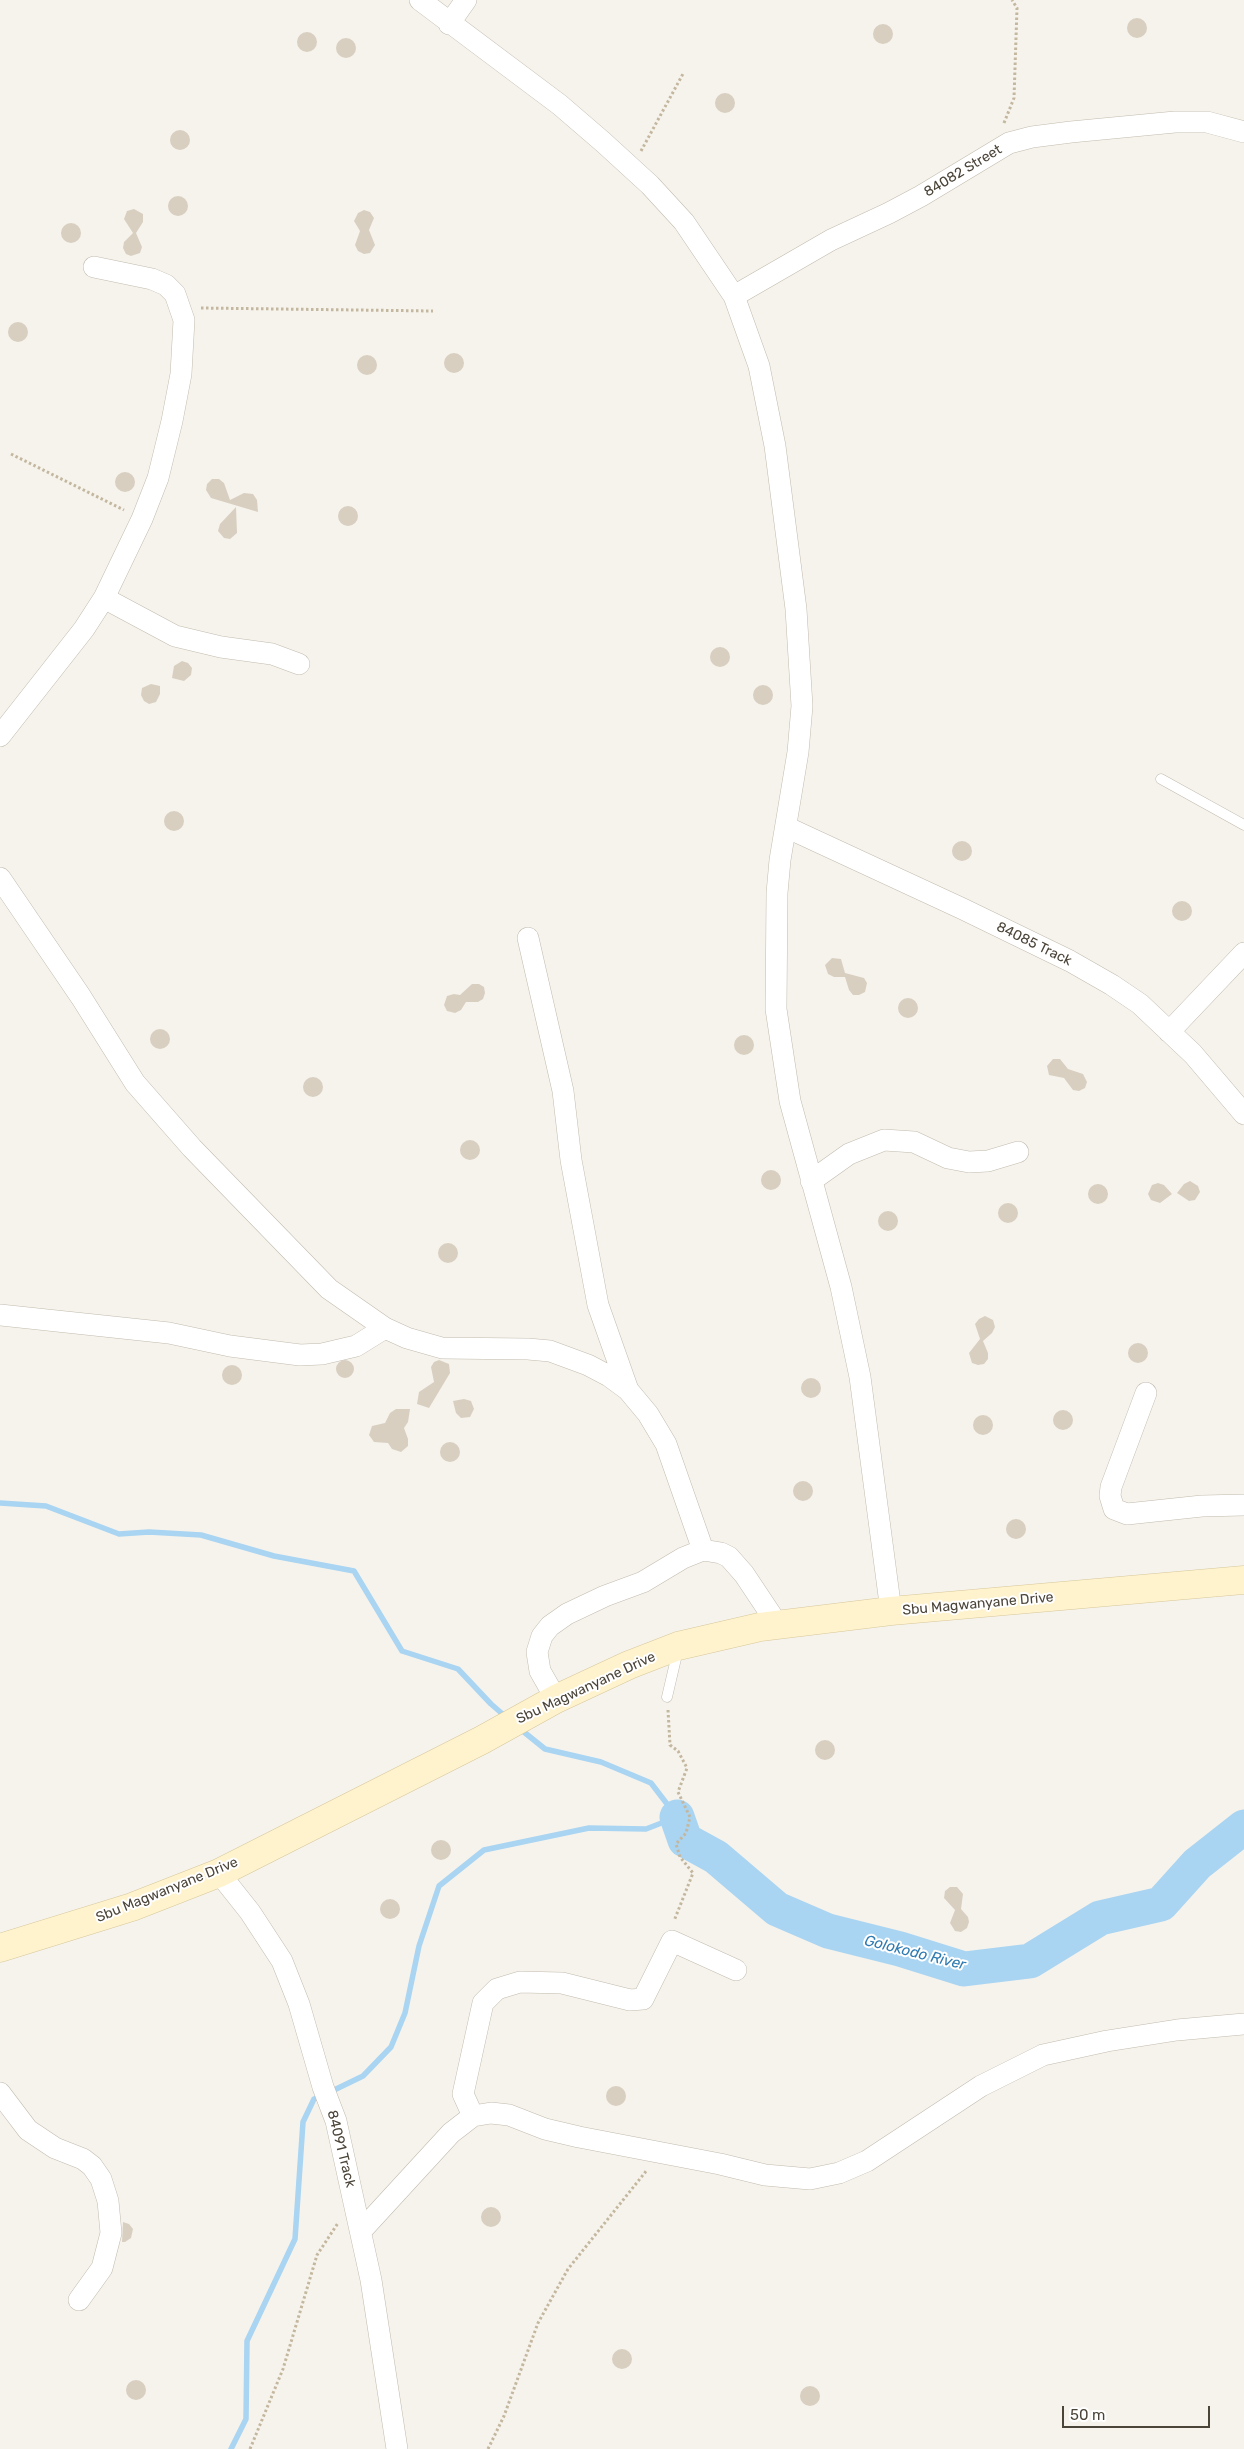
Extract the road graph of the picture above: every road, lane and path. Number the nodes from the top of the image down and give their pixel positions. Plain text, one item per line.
1 (420, 0) edge
2 (466, 0) edge
3 (1012, 0) edge
4 (449, 24) junction
5 (684, 72) dead end
6 (1244, 132) edge
7 (994, 152) junction
8 (632, 168) junction
9 (94, 267) dead end
10 (734, 296) junction
11 (181, 307) junction
12 (433, 311) dead end
13 (11, 454) dead end
14 (142, 519) junction
15 (104, 598) junction
16 (298, 664) dead end
17 (0, 736) edge
18 (1162, 779) dead end
19 (1244, 825) edge
20 (786, 827) junction
21 (0, 878) edge
22 (528, 938) dead end
23 (1244, 953) edge
24 (1169, 1032) junction
25 (1244, 1114) edge
26 (1018, 1152) dead end
27 (811, 1181) junction
28 (0, 1315) edge
29 (385, 1328) junction
30 (628, 1390) junction
31 (1146, 1393) dead end
32 (1244, 1505) edge
33 (703, 1550) junction
34 (1244, 1580) edge
35 (891, 1611) junction
36 (778, 1624) junction
37 (678, 1646) junction
38 (667, 1697) joint
39 (549, 1703) junction
40 (219, 1872) junction
41 (672, 1941) junction
42 (0, 1948) edge
43 (736, 1970) dead end
44 (1244, 2024) edge
45 (0, 2093) edge
46 (473, 2116) junction
47 (661, 2152) junction
48 (353, 2199) junction
49 (361, 2231) junction
50 (79, 2300) dead end
51 (250, 2449) edge
52 (397, 2449) edge
53 (488, 2449) edge

1 - 4 street
2 - 4 street
3 - 7 path
4 - 8 street
5 - 8 path
6 - 7 street, 84082 Street
7 - 10 street, 84082 Street
8 - 10 street
9 - 11 street
10 - 20 street
11 - 12 path
11 - 14 street
13 - 14 path
14 - 15 street
15 - 16 street
15 - 17 street
18 - 19 lane
20 - 24 street, 84085 Track
20 - 27 street
21 - 29 street
22 - 30 street
23 - 24 street
24 - 25 street, 84085 Track
26 - 27 street
27 - 35 street
28 - 29 street
29 - 30 street
30 - 33 street
31 - 32 street
33 - 36 street
33 - 39 street
34 - 35 main road, Sbu Magwanyane Drive
35 - 36 main road, Sbu Magwanyane Drive
36 - 37 main road, Sbu Magwanyane Drive
37 - 38 lane
37 - 39 main road, Sbu Magwanyane Drive
38 - 41 path
39 - 40 main road, Sbu Magwanyane Drive
40 - 42 main road, Sbu Magwanyane Drive
40 - 48 street, 84091 Track
41 - 43 street
41 - 46 street
44 - 47 street
45 - 50 street
46 - 47 street
46 - 49 street
47 - 53 path
48 - 49 street, 84091 Track
48 - 51 path
49 - 52 street, 84091 Track

